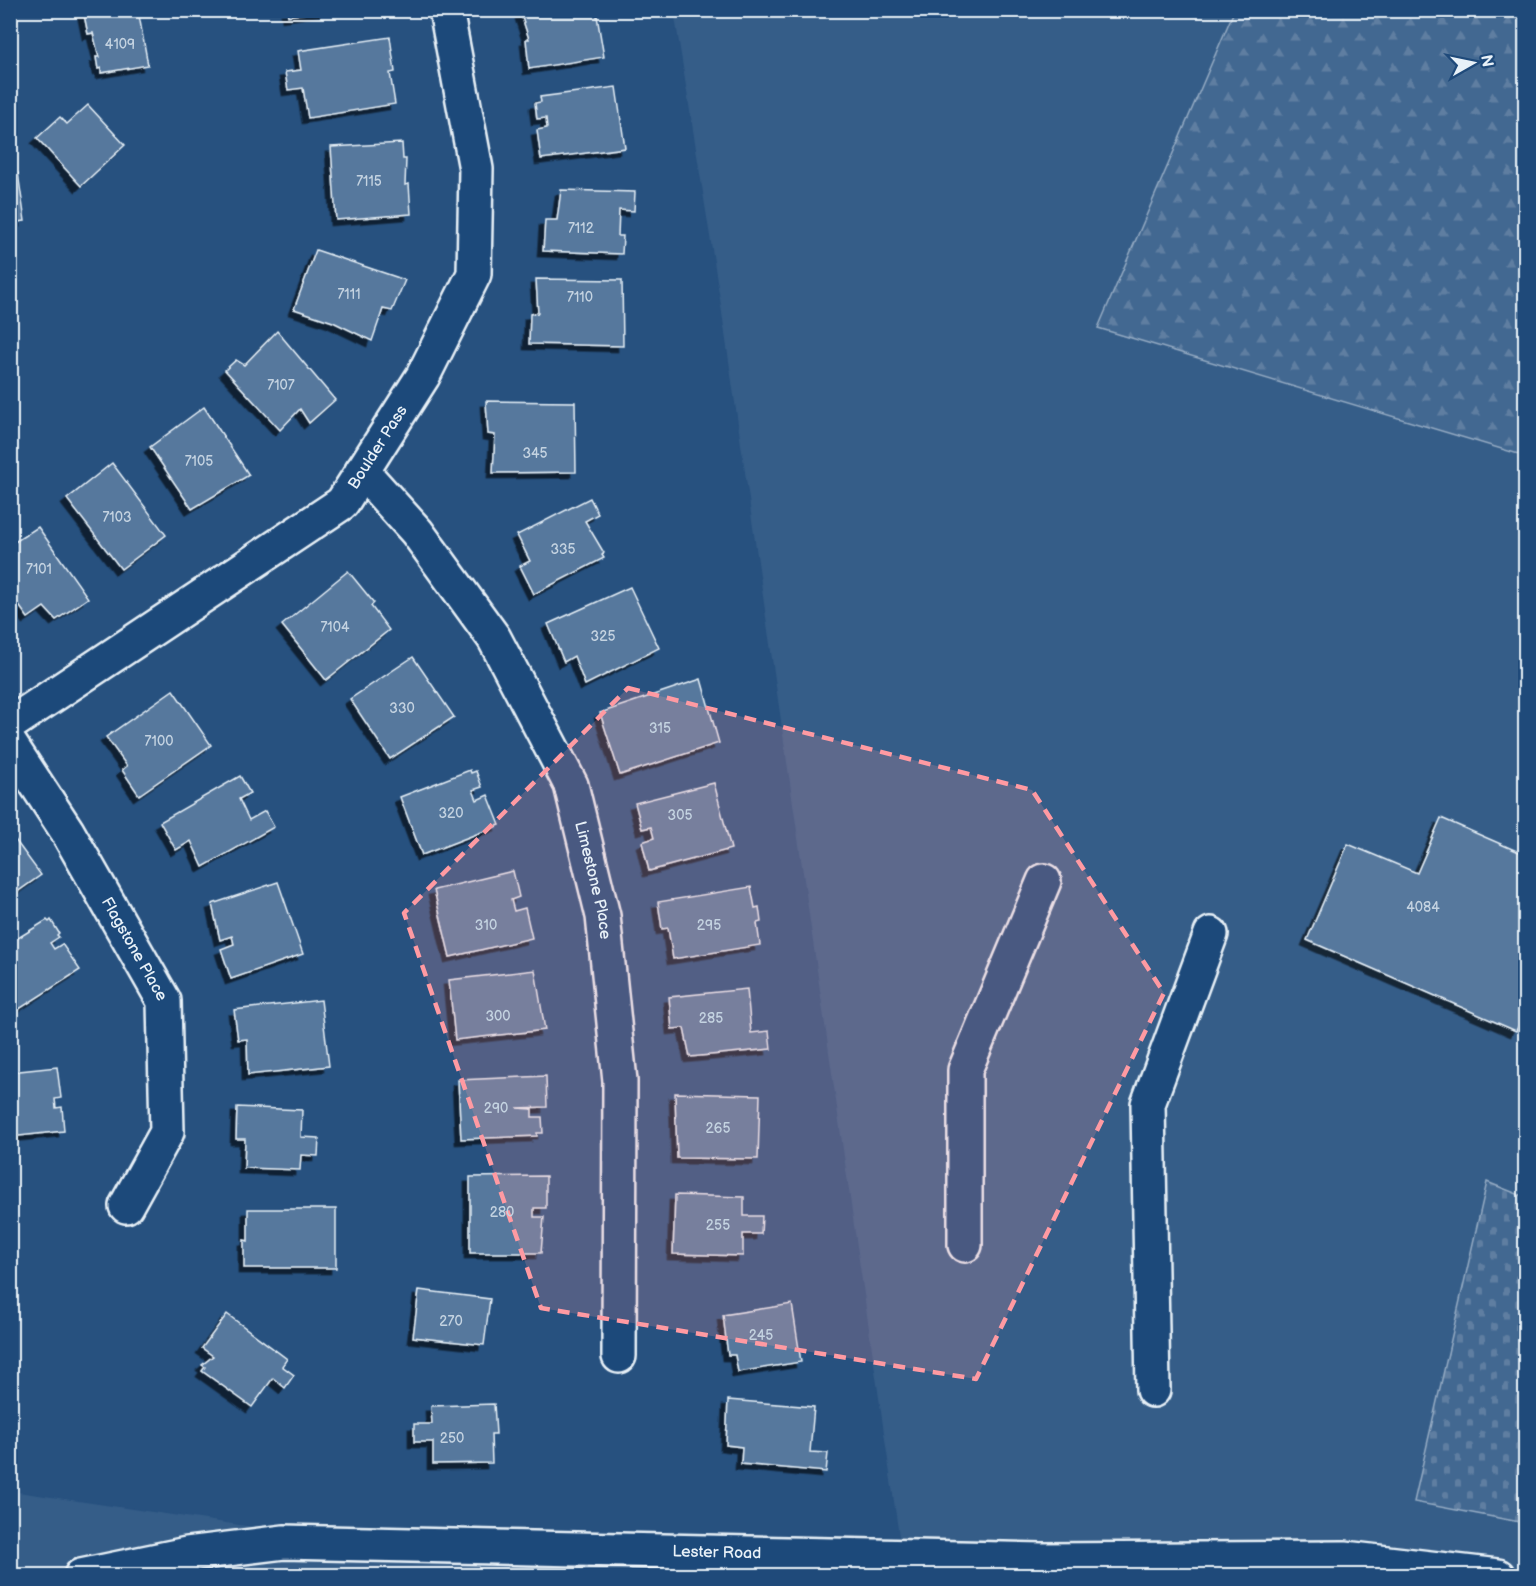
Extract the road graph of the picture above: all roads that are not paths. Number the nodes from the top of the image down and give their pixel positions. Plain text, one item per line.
1 (446, 10) edge
2 (362, 471) junction
3 (10, 724) edge
4 (10, 744) edge
5 (1044, 881) dead end
6 (1211, 934) dead end
7 (126, 1206) dead end
8 (966, 1245) dead end
9 (619, 1356) dead end
10 (1153, 1390) dead end
11 (749, 1564) edge
12 (81, 1575) edge
13 (1498, 1575) edge

1 - 2 street, Boulder Pass
2 - 3 street, Boulder Pass
2 - 9 street, Limestone Place
4 - 7 street, Flagstone Place
5 - 8 street
6 - 10 street
11 - 12 street, Lester Road
11 - 13 street, Lester Road

